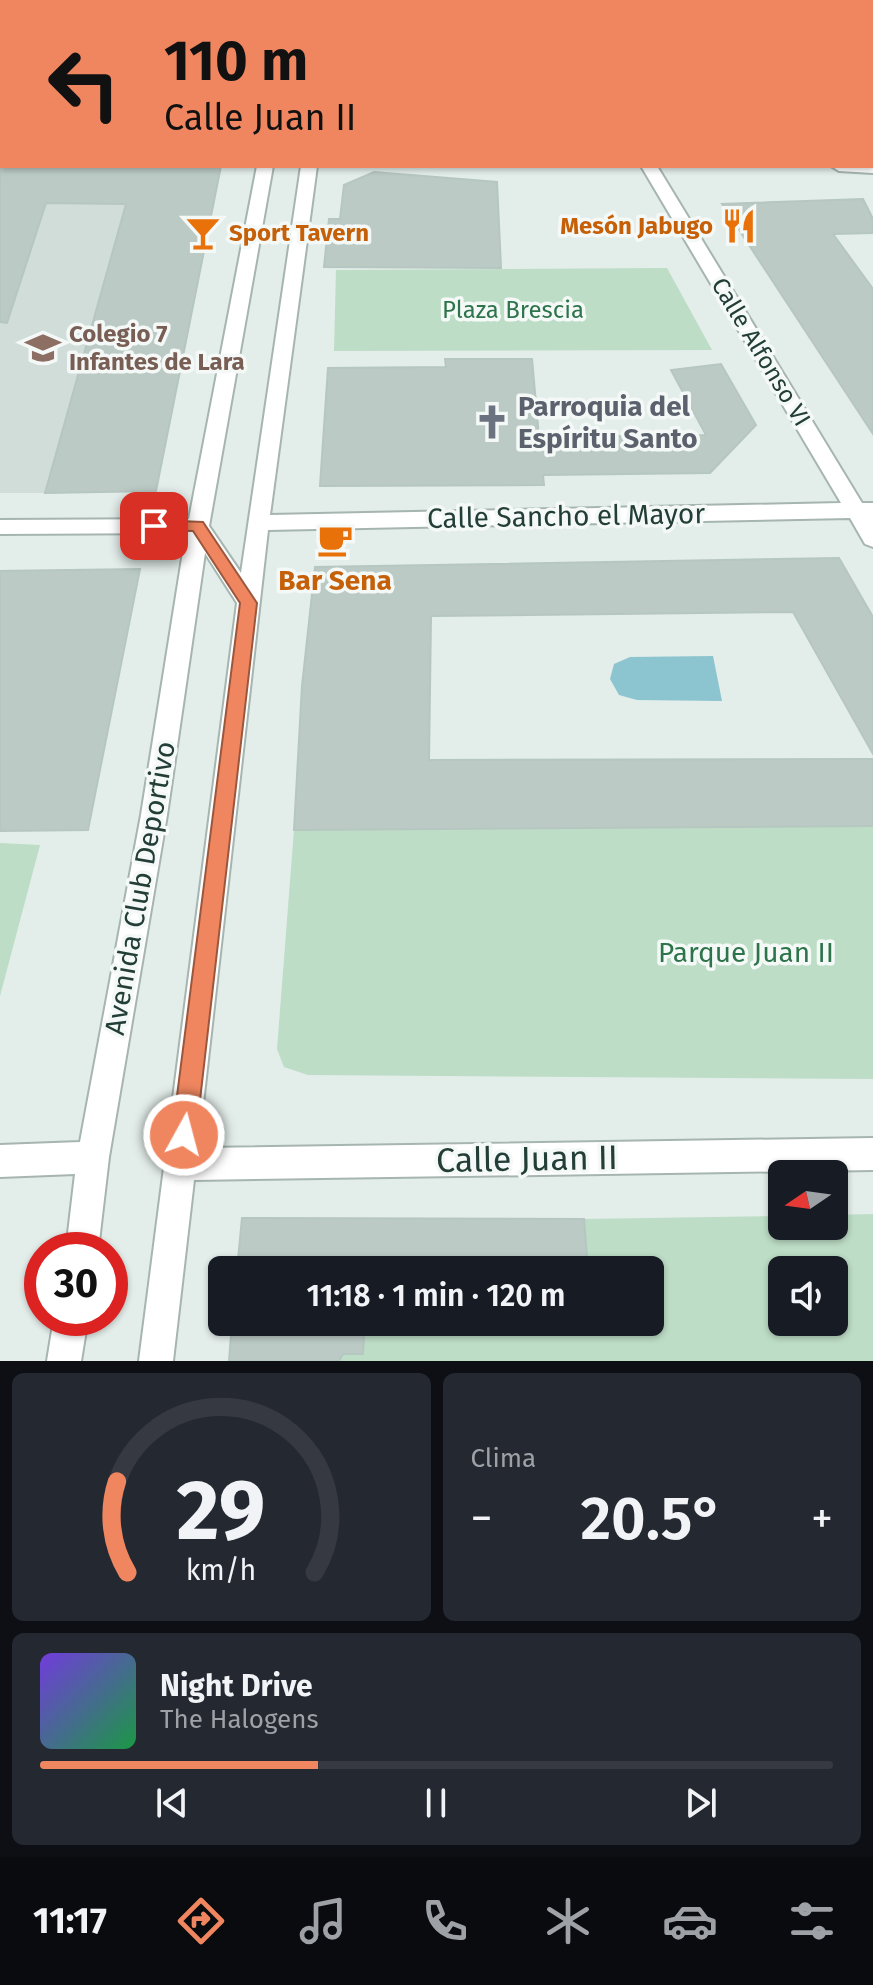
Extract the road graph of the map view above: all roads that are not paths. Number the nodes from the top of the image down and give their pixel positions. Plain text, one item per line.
1 (265, 168) edge
2 (309, 168) edge
3 (650, 168) edge
4 (864, 510) edge
5 (258, 523) junction
6 (198, 526) junction
7 (0, 527) edge
8 (873, 539) edge
9 (249, 603) junction
10 (873, 1154) edge
11 (93, 1157) junction
12 (0, 1161) edge
13 (180, 1164) junction
14 (84, 1232) edge
15 (68, 1336) edge
16 (64, 1361) edge
17 (156, 1361) edge

1 - 6 street, Avenida Club Deportivo
2 - 5 street
3 - 4 street, Calle Alfonso VI
4 - 5 street, Calle Sancho el Mayor
4 - 8 street, Calle Alfonso VI
5 - 9 street
6 - 7 street
6 - 9 street
6 - 11 street, Avenida Club Deportivo
9 - 13 street
10 - 13 street, Calle Juan II
11 - 12 street
11 - 14 street, Avenida Club Deportivo
13 - 17 street
15 - 16 street

